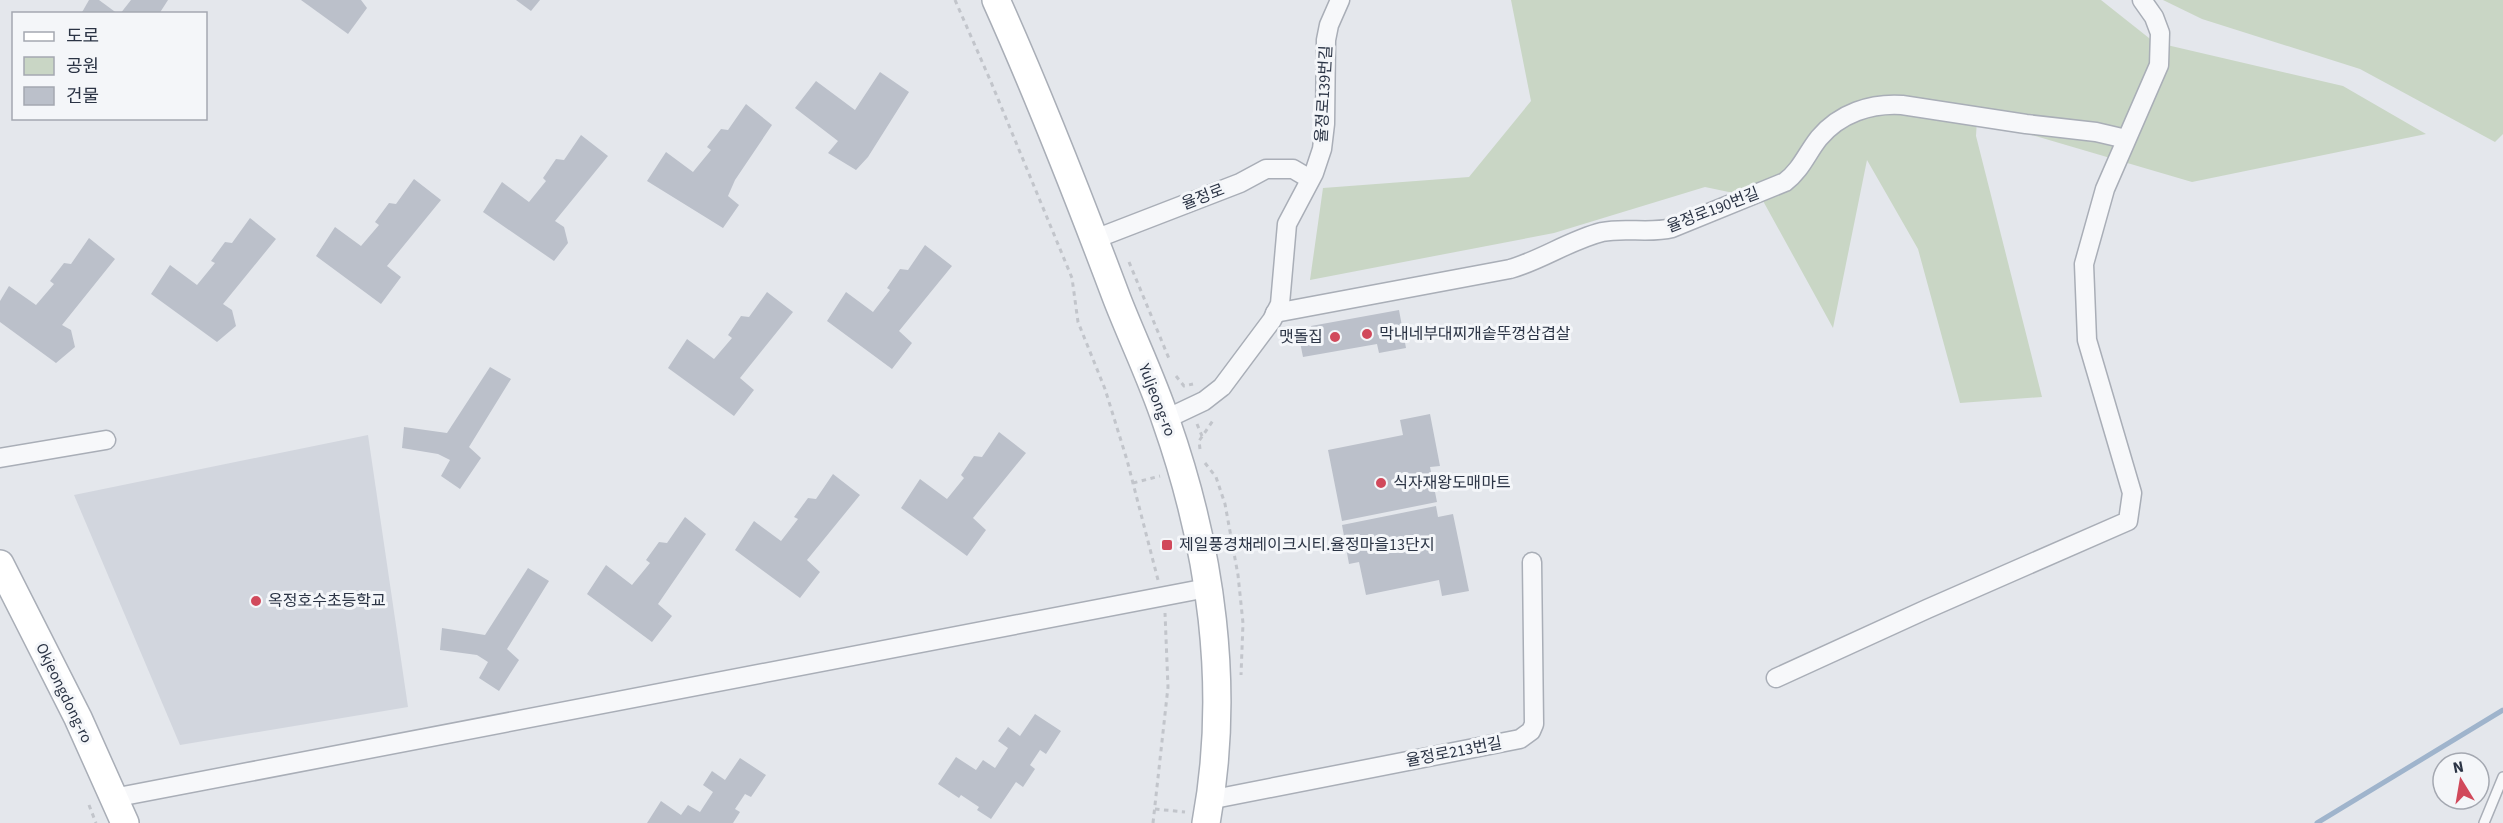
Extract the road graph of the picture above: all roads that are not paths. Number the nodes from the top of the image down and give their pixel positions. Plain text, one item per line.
1 (996, 0) edge
2 (1340, 0) edge
3 (2142, 0) edge
4 (2126, 139) junction
5 (1311, 179) junction
6 (1095, 239) junction
7 (1275, 313) junction
8 (1166, 419) junction
9 (106, 440) dead end
10 (0, 458) edge
11 (1533, 562) dead end
12 (0, 564) edge
13 (1207, 588) junction
14 (1776, 678) dead end
15 (2503, 777) edge
16 (101, 801) junction
17 (1207, 812) edge
18 (125, 823) edge
19 (2484, 823) edge

1 - 6 main road, Yuljeong-ro
2 - 5 street, 율정로139번길
3 - 4 street
4 - 7 street, 율정로190번길
4 - 14 street
5 - 6 street, 율정로
5 - 7 street, 율정로139번길
6 - 8 main road, Yuljeong-ro
7 - 8 street, 율정로139번길
8 - 13 main road, Yuljeong-ro
9 - 10 street
11 - 17 street, 율정로213번길
12 - 16 main road, Okjeongdong-ro
13 - 16 street
13 - 17 main road, Yuljeong-ro
15 - 19 lane
16 - 18 main road, Okjeongdong-ro

